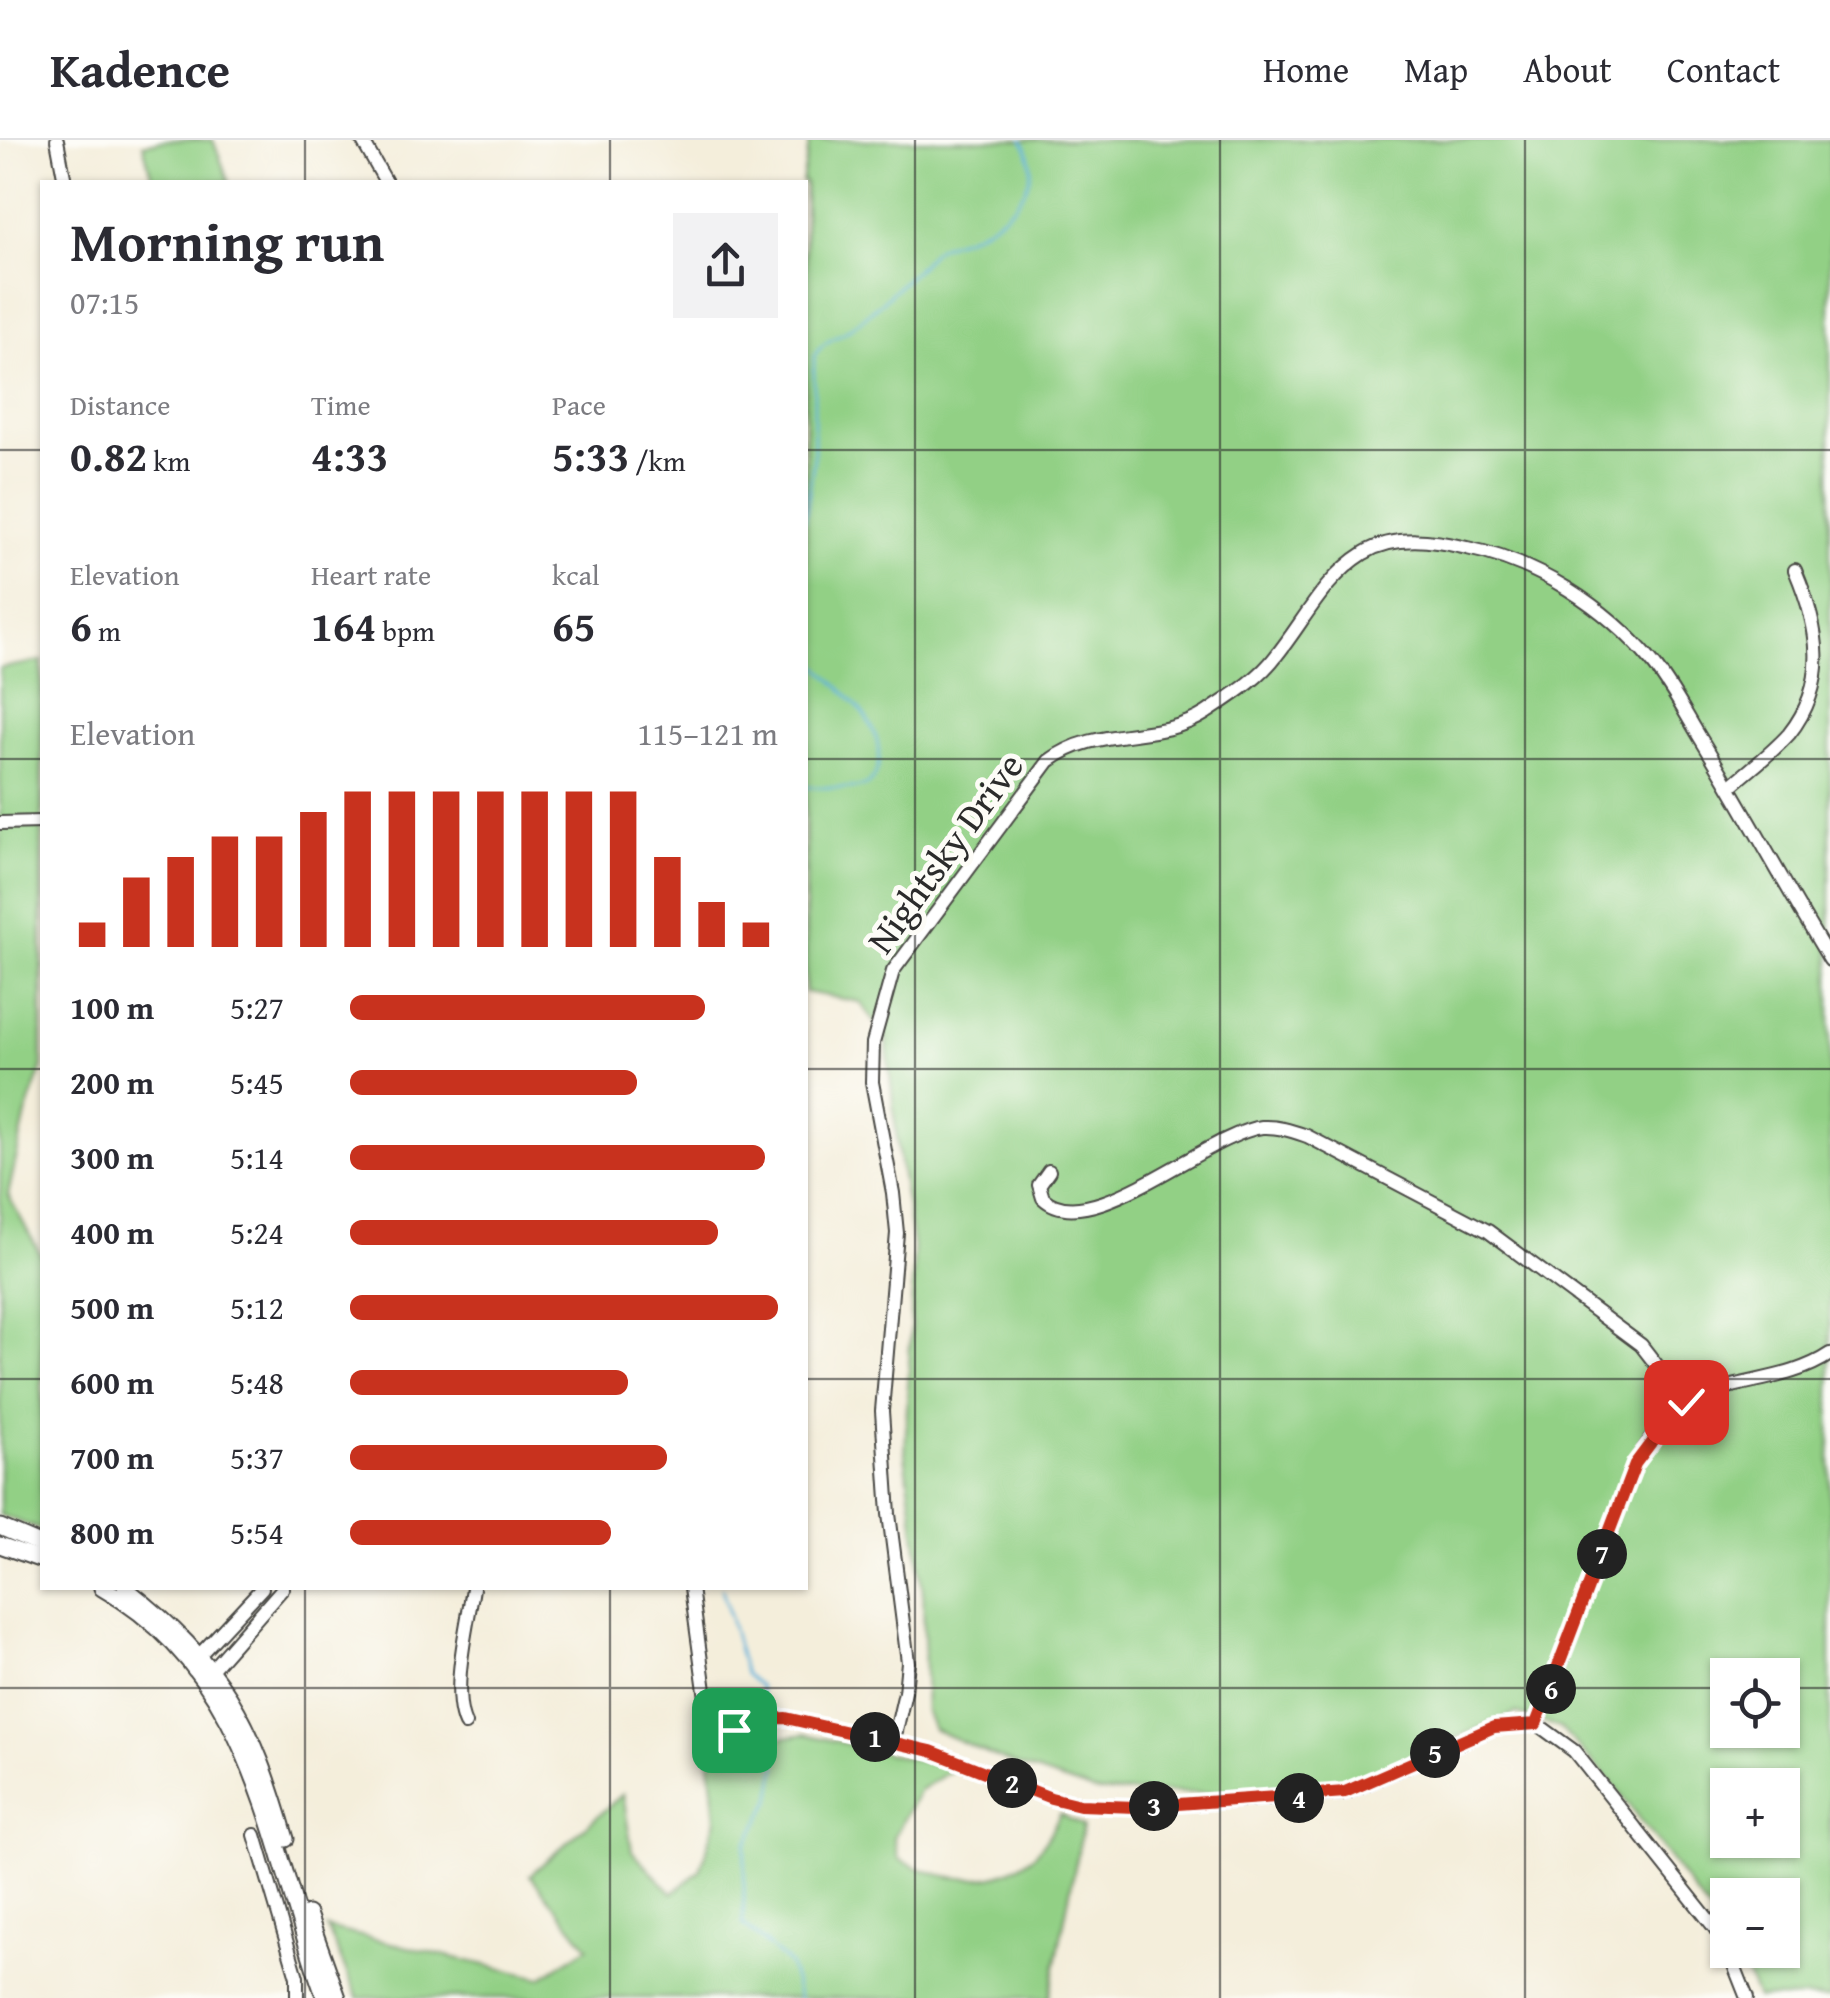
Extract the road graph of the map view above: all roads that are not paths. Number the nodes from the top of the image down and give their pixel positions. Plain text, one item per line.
1 (57, 140) edge
2 (362, 140) edge
3 (65, 180) edge
4 (385, 180) edge
5 (1795, 570) dead end
6 (1730, 787) junction
7 (40, 822) edge
8 (0, 823) edge
9 (1830, 960) edge
10 (1050, 1171) dead end
11 (1830, 1354) edge
12 (1686, 1402) junction
13 (0, 1527) edge
14 (40, 1544) edge
15 (0, 1545) edge
16 (40, 1559) edge
17 (105, 1590) edge
18 (127, 1590) edge
19 (260, 1590) edge
20 (281, 1590) edge
21 (474, 1590) edge
22 (690, 1590) edge
23 (196, 1660) junction
24 (208, 1674) junction
25 (465, 1724) dead end
26 (1536, 1724) junction
27 (894, 1740) junction
28 (255, 1836) dead end
29 (1710, 1922) edge
30 (1735, 1968) edge
31 (297, 1998) edge
32 (324, 1998) edge
33 (338, 1998) edge
34 (1747, 1998) edge

1 - 3 street
2 - 4 street
5 - 6 street
6 - 9 street, Nightsky Drive
6 - 27 street, Nightsky Drive
7 - 8 street
10 - 12 street
11 - 12 street
12 - 26 street
13 - 14 main road
15 - 16 main road
17 - 23 main road
18 - 23 main road
19 - 23 street
20 - 24 street
21 - 25 street
22 - 27 street
23 - 24 main road
24 - 32 main road
24 - 33 main road
26 - 27 street
26 - 29 street
28 - 31 street
30 - 34 street

